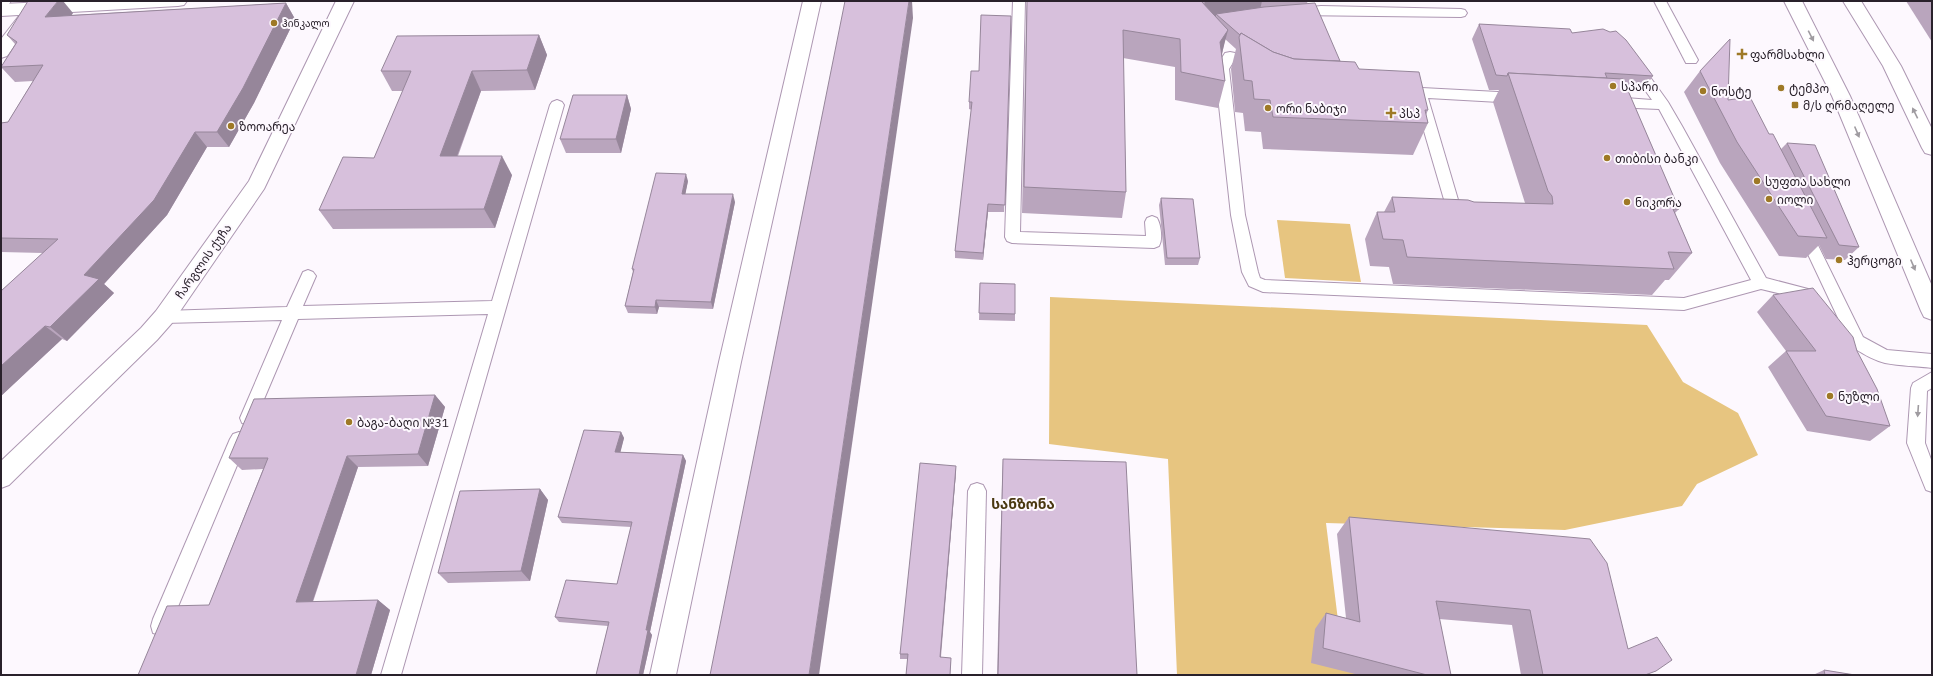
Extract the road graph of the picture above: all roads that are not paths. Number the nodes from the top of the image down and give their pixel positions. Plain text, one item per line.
1 (178, 1) edge
2 (345, 1) edge
3 (812, 1) edge
4 (1019, 1) edge
5 (1660, 1) edge
6 (1793, 1) edge
7 (1852, 1) edge
8 (109, 3) edge
9 (34, 8) junction
10 (1, 10) edge
11 (1283, 13) edge
12 (1461, 13) dead end
13 (1, 52) edge
14 (1626, 54) edge
15 (1691, 60) dead end
16 (1243, 64) edge
17 (1390, 91) edge
18 (1420, 93) junction
19 (1530, 98) edge
20 (1600, 102) edge
21 (557, 105) dead end
22 (1663, 105) junction
23 (1932, 148) edge
24 (1152, 222) dead end
25 (1473, 222) edge
26 (1799, 222) edge
27 (308, 276) dead end
28 (1761, 284) junction
29 (498, 307) junction
30 (1932, 311) edge
31 (292, 313) junction
32 (164, 317) junction
33 (1859, 343) junction
34 (1932, 361) edge
35 (1932, 379) edge
36 (1, 478) edge
37 (1932, 484) edge
38 (977, 491) dead end
39 (154, 639) edge
40 (392, 675) edge
41 (663, 675) edge
42 (972, 675) edge

1 - 8 street
2 - 32 street, ჩარგლის ქუჩა
3 - 41 street
4 - 24 lane
5 - 15 lane
6 -> 30 street
23 -> 7 street
8 - 9 street
9 - 10 street
9 - 13 street
11 - 12 lane
14 - 22 lane
16 - 28 lane
17 - 18 lane
18 - 19 lane
18 - 25 lane
20 - 22 lane
21 - 29 lane
22 - 28 lane
26 - 33 lane
27 - 31 lane
28 - 33 lane
29 - 31 lane
29 - 40 lane
31 - 32 lane
31 - 39 lane
32 - 36 street, ჩარგლის ქუჩა
33 - 34 lane
35 -> 37 lane
38 - 42 lane

